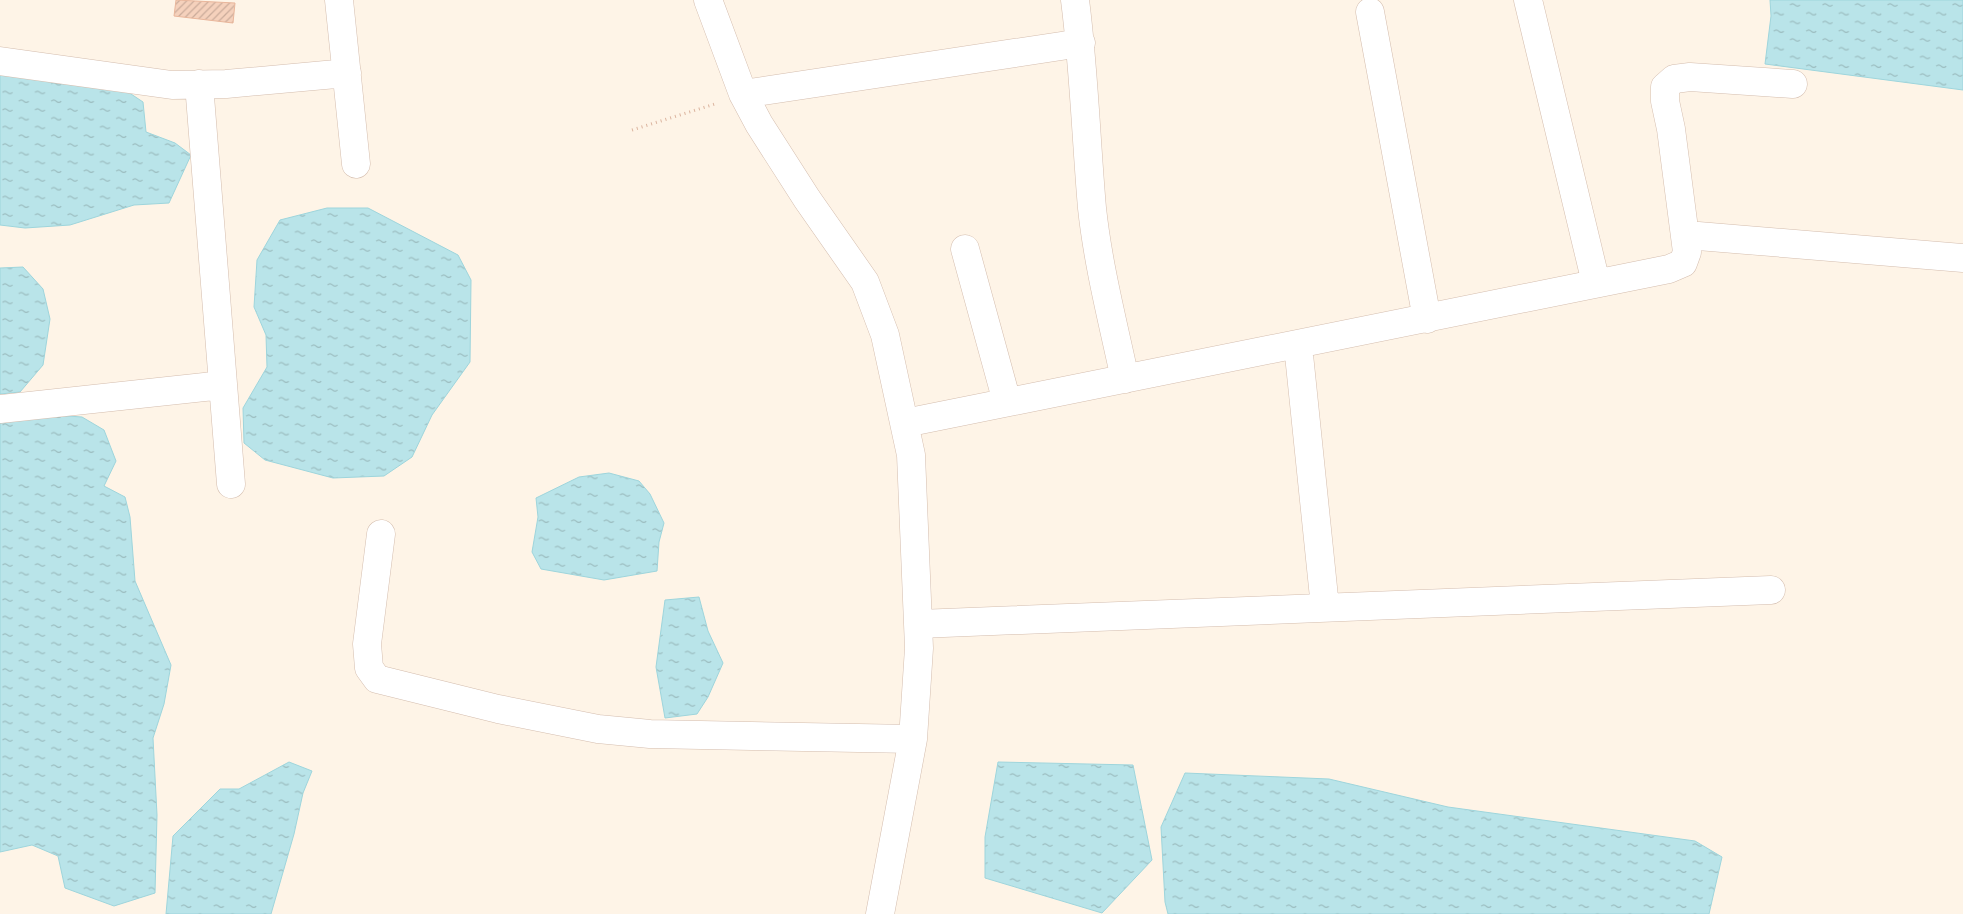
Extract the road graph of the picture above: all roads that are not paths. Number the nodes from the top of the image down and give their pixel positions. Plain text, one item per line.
1 (339, 0) edge
2 (705, 0) edge
3 (1075, 0) edge
4 (1528, 0) edge
5 (1370, 12) dead end
6 (1081, 43) junction
7 (0, 61) edge
8 (347, 73) junction
9 (199, 84) junction
10 (1793, 84) dead end
11 (743, 94) junction
12 (356, 164) dead end
13 (1686, 235) junction
14 (965, 249) dead end
15 (1963, 258) edge
16 (1596, 284) junction
17 (1427, 319) junction
18 (1298, 344) junction
19 (1125, 379) junction
20 (223, 385) junction
21 (1007, 402) junction
22 (0, 409) edge
23 (905, 423) junction
24 (231, 484) dead end
25 (381, 534) dead end
26 (1771, 590) dead end
27 (1325, 607) junction
28 (919, 624) junction
29 (913, 739) junction
30 (880, 914) edge

1 - 8 street
2 - 11 street
3 - 6 street
4 - 16 street
5 - 17 street
6 - 11 street
6 - 19 street
7 - 9 street
8 - 9 street
8 - 12 street
9 - 20 street
10 - 13 street
11 - 23 street
13 - 15 street
13 - 16 street
14 - 21 street
16 - 17 street
17 - 18 street
18 - 19 street
18 - 27 street
19 - 21 street
20 - 22 street
20 - 24 street
21 - 23 street
23 - 28 street
25 - 29 street
26 - 27 street
27 - 28 street
28 - 29 street
29 - 30 street

